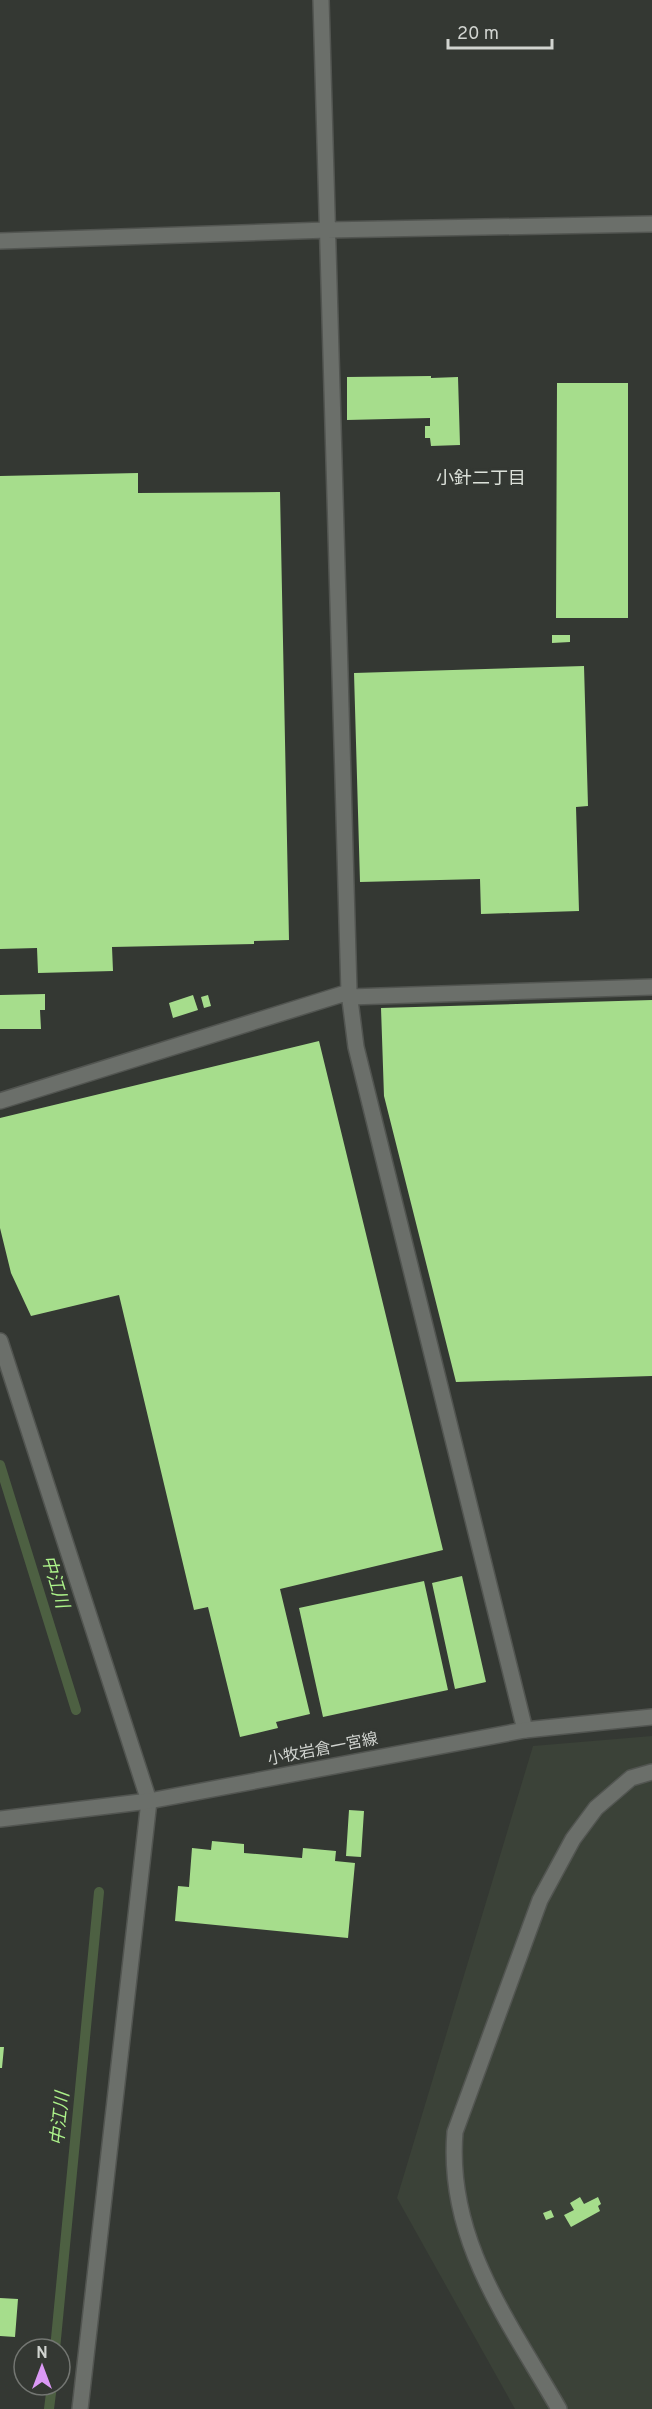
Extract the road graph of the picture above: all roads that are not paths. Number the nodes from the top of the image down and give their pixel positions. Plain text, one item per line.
1 (321, 0) edge
2 (652, 224) edge
3 (327, 230) junction
4 (0, 241) edge
5 (652, 987) edge
6 (350, 995) junction
7 (0, 1101) edge
8 (0, 1341) edge
9 (652, 1717) edge
10 (525, 1730) junction
11 (652, 1772) edge
12 (149, 1801) junction
13 (0, 1819) edge
14 (80, 2409) edge
15 (559, 2409) edge

1 - 3 street
2 - 3 street
3 - 4 street
3 - 6 street
5 - 6 street
6 - 7 street
6 - 10 street
8 - 12 street
9 - 10 street, 小牧岩倉一宮線
10 - 12 street, 小牧岩倉一宮線
11 - 15 street
12 - 13 street, 小牧岩倉一宮線
12 - 14 street

